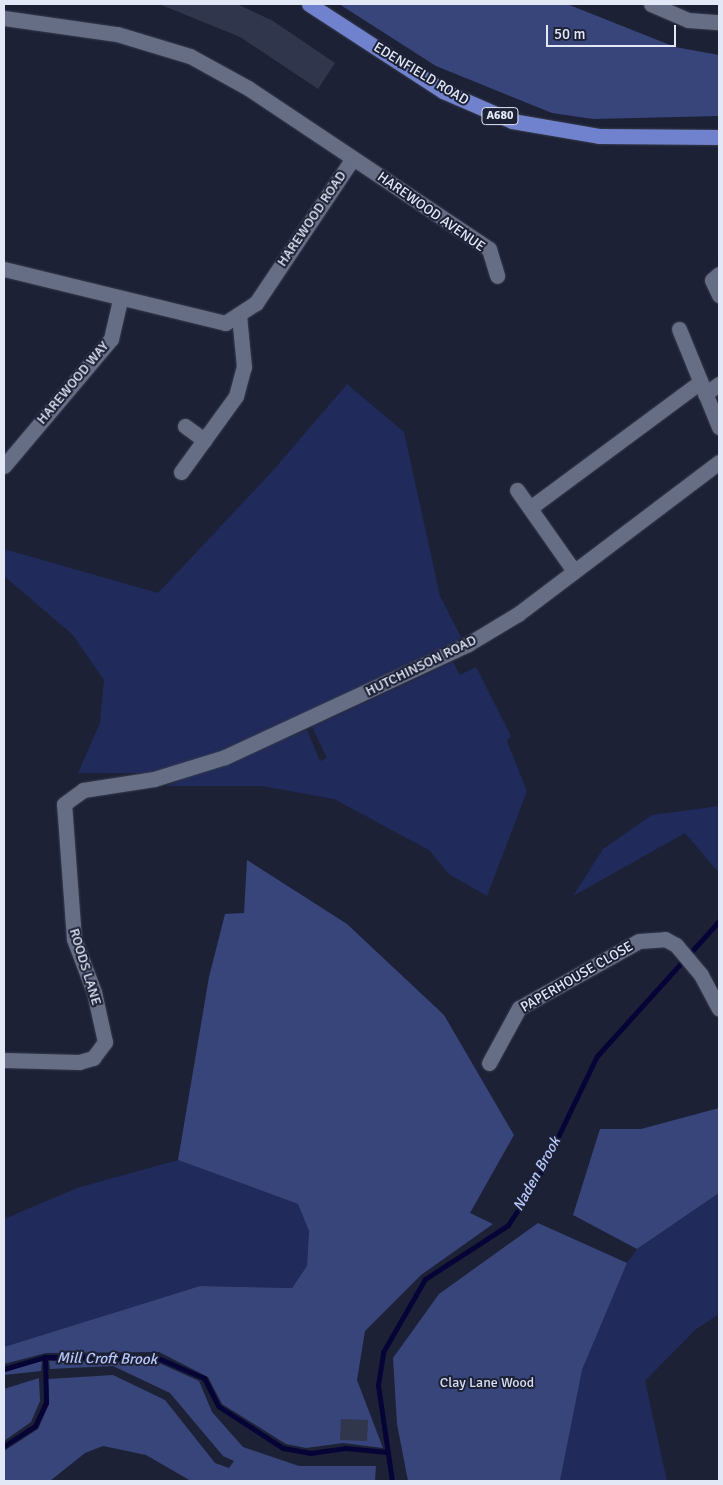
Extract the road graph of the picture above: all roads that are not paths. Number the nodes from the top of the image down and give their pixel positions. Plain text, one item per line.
1 (309, 4) edge
2 (651, 4) edge
3 (4, 18) edge
4 (719, 22) edge
5 (719, 137) edge
6 (353, 158) junction
7 (4, 269) edge
8 (719, 274) edge
9 (497, 276) dead end
10 (719, 294) edge
11 (120, 300) junction
12 (239, 315) junction
13 (679, 329) dead end
14 (719, 384) edge
15 (702, 389) junction
16 (185, 426) dead end
17 (719, 427) edge
18 (204, 440) junction
19 (6, 459) edge
20 (719, 462) edge
21 (181, 472) dead end
22 (517, 490) dead end
23 (530, 508) junction
24 (574, 571) junction
25 (83, 790) joint
26 (713, 981) edge
27 (719, 1009) edge
28 (4, 1060) edge
29 (489, 1063) dead end

1 - 5 main road, EDENFIELD ROAD / A680
2 - 4 street
3 - 6 street, HAREWOOD ROAD
6 - 9 street, HAREWOOD AVENUE
6 - 12 street, HAREWOOD ROAD
7 - 11 street, HAREWOOD ROAD
8 - 10 street
11 - 12 street, HAREWOOD ROAD
11 - 19 street, HAREWOOD WAY
12 - 18 street
13 - 15 street
14 - 15 street
15 - 17 street
15 - 23 street
16 - 18 street
18 - 21 street
20 - 24 street, HUTCHINSON ROAD
22 - 23 street
23 - 24 street
24 - 25 street, HUTCHINSON ROAD
25 - 28 street, ROODS LANE
26 - 27 street
26 - 29 street, PAPERHOUSE CLOSE

